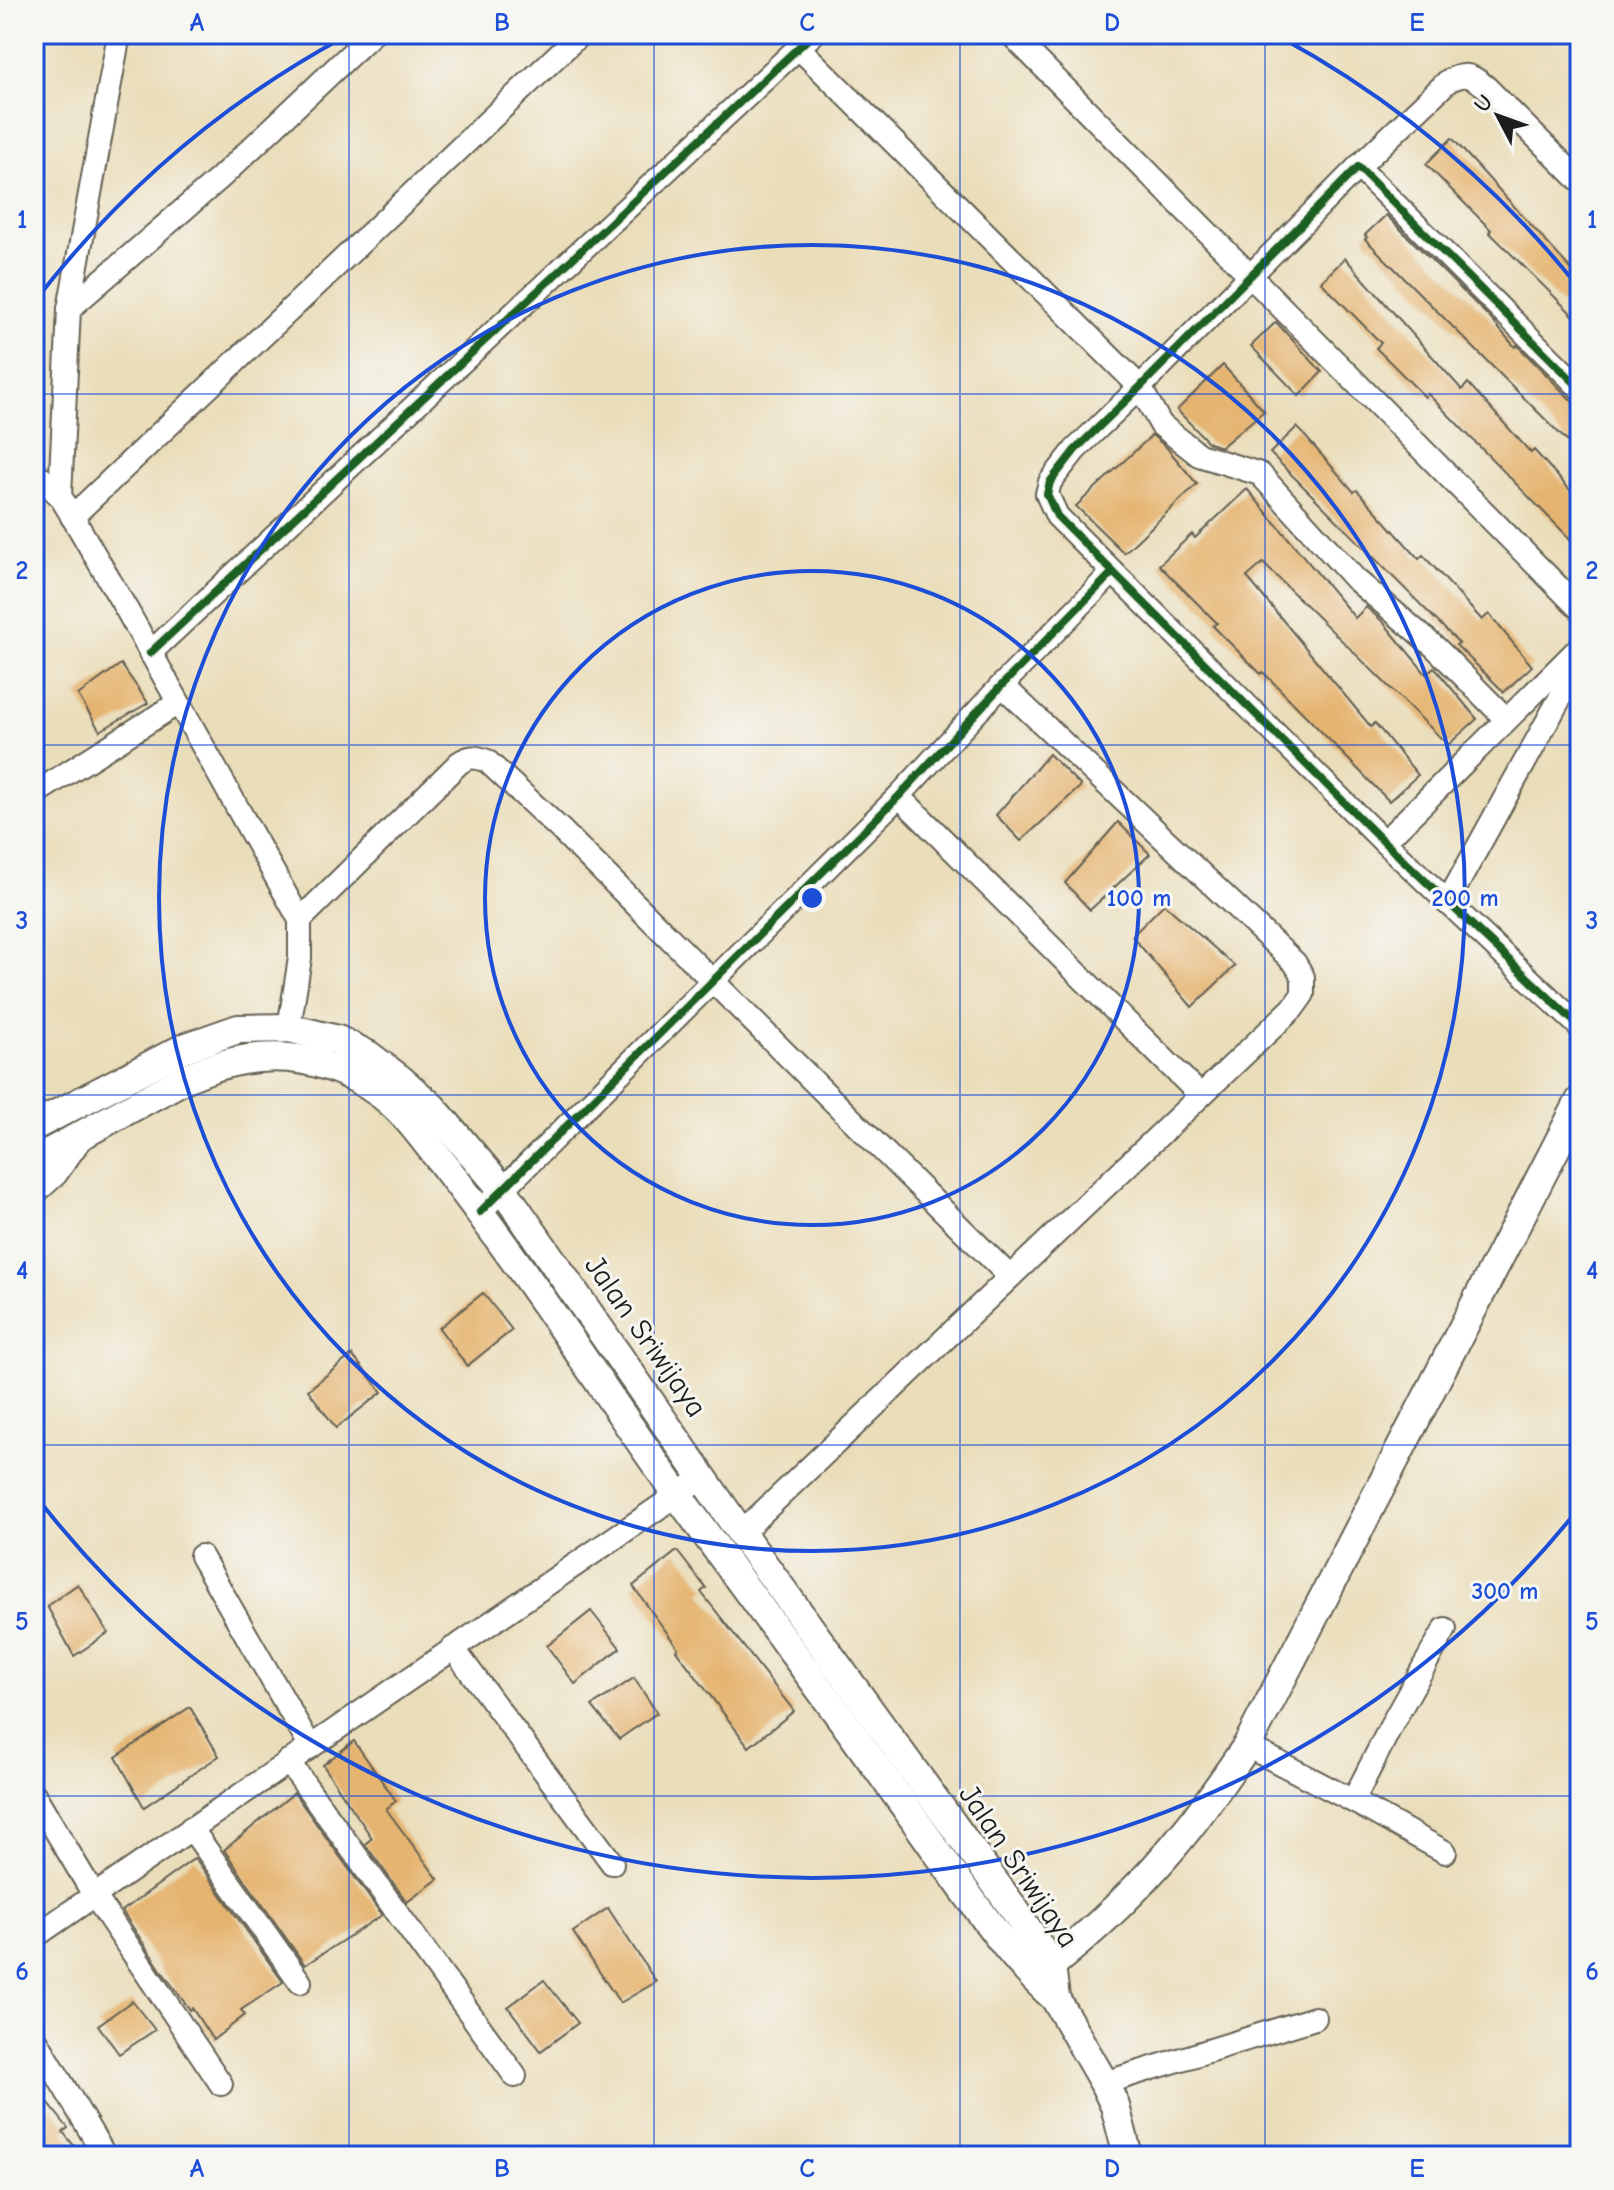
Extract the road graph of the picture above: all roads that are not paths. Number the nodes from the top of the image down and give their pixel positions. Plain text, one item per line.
1 (119, 34) edge
2 (372, 34) edge
3 (580, 34) edge
4 (1011, 34) edge
5 (806, 41) edge
6 (1358, 167) junction
7 (1580, 181) edge
8 (1249, 276) junction
9 (69, 309) junction
10 (1140, 387) junction
11 (1580, 388) edge
12 (34, 471) edge
13 (60, 496) junction
14 (72, 517) junction
15 (1113, 572) junction
16 (1580, 609) edge
17 (1580, 647) edge
18 (150, 653) junction
19 (1580, 662) edge
20 (1002, 685) junction
21 (178, 703) junction
22 (1506, 719) junction
23 (34, 794) edge
24 (899, 796) junction
25 (1384, 842) junction
26 (1447, 903) junction
27 (300, 920) junction
28 (711, 981) junction
29 (1580, 1027) edge
30 (289, 1028) junction
31 (1200, 1095) junction
32 (1580, 1101) edge
33 (34, 1126) edge
34 (85, 1132) junction
35 (34, 1161) edge
36 (504, 1191) junction
37 (34, 1194) edge
38 (480, 1212) junction
39 (1010, 1277) junction
40 (703, 1477) junction
41 (678, 1494) junction
42 (741, 1533) junction
43 (201, 1556) dead end
44 (1445, 1629) dead end
45 (453, 1648) junction
46 (858, 1717) junction
47 (310, 1746) junction
48 (1247, 1746) junction
49 (288, 1761) junction
50 (34, 1794) edge
51 (1353, 1801) junction
52 (191, 1828) junction
53 (1445, 1852) dead end
54 (612, 1863) dead end
55 (94, 1895) junction
56 (34, 1937) edge
57 (1042, 1972) junction
58 (300, 1982) dead end
59 (1315, 2018) dead end
60 (34, 2036) edge
61 (515, 2076) dead end
62 (1104, 2083) junction
63 (221, 2084) dead end
64 (105, 2156) edge
65 (1128, 2156) edge

1 - 9 street
2 - 9 street
3 - 14 street
4 - 8 street
5 - 10 street
5 - 18 street
6 - 7 street
6 - 8 street
6 - 11 street
8 - 10 street
8 - 16 street
9 - 13 street
10 - 15 street
10 - 22 street
12 - 13 street
13 - 14 street
14 - 18 street
15 - 20 street
15 - 25 street
17 - 22 street
18 - 21 street
19 - 26 street
20 - 24 street
20 - 31 street
21 - 23 street
21 - 27 street
22 - 25 street
24 - 28 street
24 - 31 street
25 - 26 street
26 - 29 street
27 - 28 street
27 - 30 street
28 - 36 street
28 - 39 street
30 - 33 main road, Jalan Sriwijaya
30 - 36 main road, Jalan Sriwijaya
31 - 39 street
32 - 48 main road
34 - 35 main road, Jalan Sriwijaya
34 - 37 street
34 - 38 main road, Jalan Sriwijaya
36 - 38 street
36 - 40 main road, Jalan Sriwijaya
38 - 41 main road, Jalan Sriwijaya
39 - 42 street
40 - 41 street
40 - 42 main road, Jalan Sriwijaya
41 - 45 street
41 - 46 main road, Jalan Sriwijaya
42 - 46 main road, Jalan Sriwijaya
43 - 47 street
44 - 51 street
45 - 47 street
45 - 54 street
46 - 57 main road, Jalan Sriwijaya
47 - 49 street
48 - 51 street
48 - 57 main road
49 - 52 street
49 - 61 street
50 - 55 street
51 - 53 street
52 - 55 street
52 - 58 street
55 - 56 street
55 - 63 street
57 - 62 main road, Jalan Sriwijaya
59 - 62 street
60 - 64 street
62 - 65 main road

